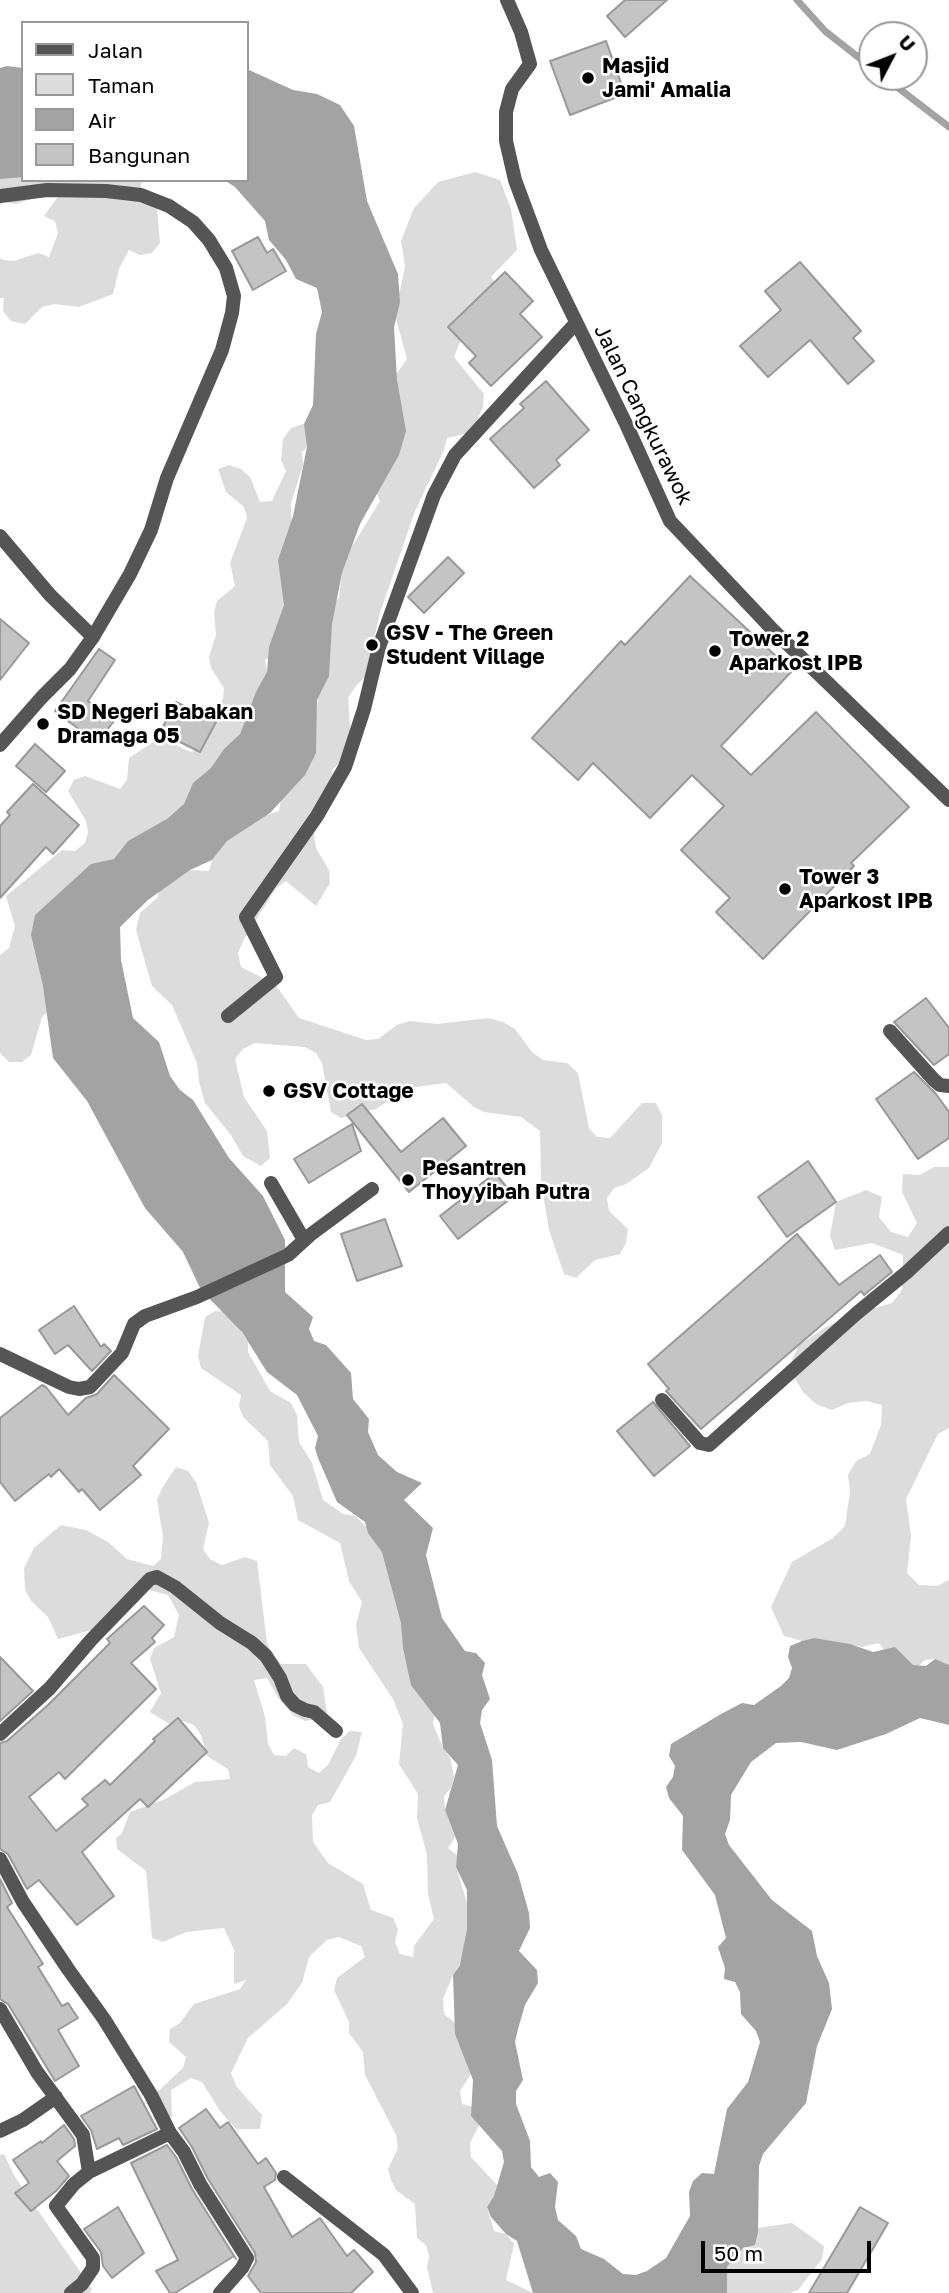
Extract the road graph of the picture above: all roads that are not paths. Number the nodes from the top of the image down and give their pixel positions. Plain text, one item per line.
1 (507, 0) edge
2 (0, 196) edge
3 (576, 323) junction
4 (0, 536) edge
5 (93, 637) junction
6 (0, 745) edge
7 (949, 800) edge
8 (228, 1016) dead end
9 (890, 1031) dead end
10 (949, 1086) edge
11 (271, 1183) dead end
12 (372, 1189) dead end
13 (949, 1233) edge
14 (304, 1240) junction
15 (0, 1354) edge
16 (662, 1400) dead end
17 (336, 1731) dead end
18 (0, 1734) edge
19 (0, 1858) edge
20 (0, 2009) edge
21 (56, 2098) junction
22 (0, 2131) edge
23 (170, 2133) junction
24 (89, 2172) junction
25 (284, 2177) dead end
26 (71, 2293) edge
27 (220, 2293) edge
28 (412, 2293) edge

1 - 3 street, Jalan Cangkurawok
2 - 5 street
3 - 7 street, Jalan Cangkurawok
3 - 8 street
4 - 5 street
5 - 6 street
9 - 10 street
11 - 14 street
12 - 14 street
13 - 16 street
14 - 15 street
17 - 18 street
19 - 23 street
20 - 21 street
21 - 22 street
21 - 24 street
23 - 24 street
23 - 27 street
24 - 26 street
25 - 28 street

